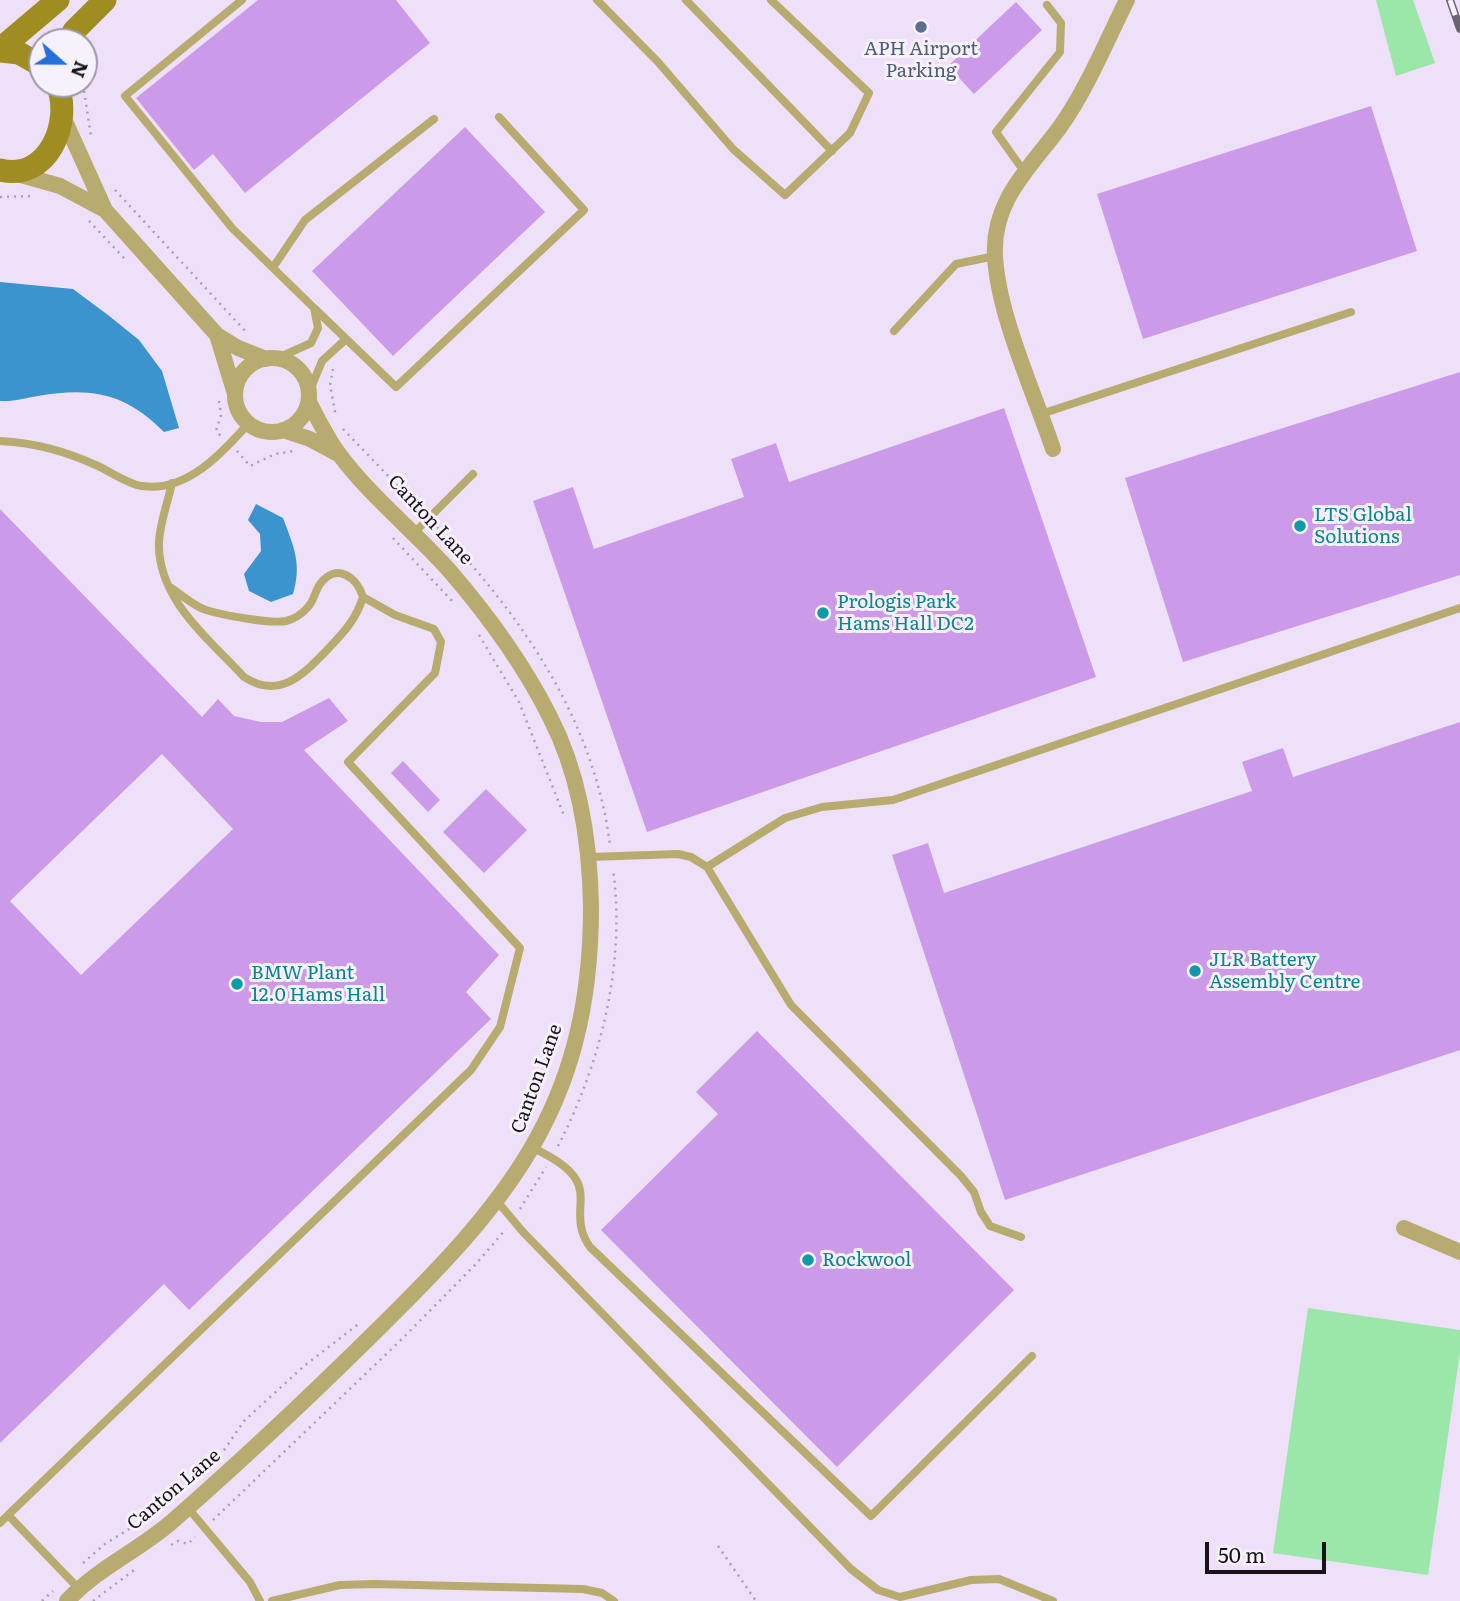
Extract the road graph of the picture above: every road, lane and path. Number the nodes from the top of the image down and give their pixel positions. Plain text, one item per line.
1 (58, 0) edge
2 (105, 0) edge
3 (242, 0) edge
4 (597, 0) edge
5 (686, 0) edge
6 (771, 0) edge
7 (1127, 0) edge
8 (1047, 5) dead end
9 (77, 28) edge
10 (0, 50) edge
11 (28, 57) edge
12 (61, 98) edge
13 (62, 98) edge
14 (85, 98) edge
15 (499, 117) dead end
16 (434, 119) dead end
17 (93, 142) dead end
18 (832, 150) junction
19 (1023, 170) junction
20 (4, 172) edge
21 (112, 185) dead end
22 (39, 196) dead end
23 (0, 197) edge
24 (105, 210) junction
25 (83, 214) dead end
26 (995, 256) junction
27 (128, 262) dead end
28 (274, 266) junction
29 (314, 308) junction
30 (1351, 312) dead end
31 (894, 331) dead end
32 (217, 335) junction
33 (256, 338) dead end
34 (345, 340) junction
35 (273, 358) junction
36 (333, 368) dead end
37 (218, 391) dead end
38 (235, 394) junction
39 (309, 397) junction
40 (1041, 414) junction
41 (249, 423) junction
42 (283, 430) junction
43 (216, 431) dead end
44 (0, 441) edge
45 (10, 442) junction
46 (1053, 449) dead end
47 (0, 451) edge
48 (300, 451) dead end
49 (338, 454) junction
50 (250, 466) dead end
51 (473, 474) dead end
52 (173, 483) junction
53 (429, 518) junction
54 (385, 529) dead end
55 (414, 533) junction
56 (170, 587) junction
57 (363, 597) junction
58 (1460, 608) edge
59 (459, 609) dead end
60 (476, 631) dead end
61 (568, 824) dead end
62 (611, 856) junction
63 (590, 857) junction
64 (707, 867) junction
65 (534, 1148) junction
66 (551, 1159) junction
67 (497, 1202) junction
68 (513, 1220) junction
69 (1404, 1228) dead end
70 (1021, 1237) dead end
71 (1460, 1252) edge
72 (368, 1316) dead end
73 (1032, 1356) dead end
74 (215, 1464) dead end
75 (164, 1506) dead end
76 (188, 1508) junction
77 (8, 1515) junction
78 (0, 1523) edge
79 (205, 1528) junction
80 (169, 1546) dead end
81 (718, 1546) dead end
82 (141, 1565) dead end
83 (69, 1577) junction
84 (80, 1590) junction
85 (42, 1601) edge
86 (67, 1601) edge
87 (93, 1601) edge
88 (260, 1601) edge
89 (272, 1601) edge
90 (614, 1601) edge
91 (756, 1601) edge
92 (1054, 1601) edge

1 - 10 street
2 - 9 street
3 - 28 lane
4 - 18 lane
5 - 18 lane
6 - 18 lane
7 - 19 street
8 - 19 lane
10 - 11 street
12 - 20 street
13 - 24 street
14 - 17 path
15 - 34 lane
16 - 28 lane
19 - 26 street
20 - 24 street
21 - 33 path
22 - 23 path
24 - 32 street
25 - 27 path
26 - 31 lane
26 - 40 street
28 - 29 lane
29 - 34 lane
29 - 35 lane
30 - 40 lane
32 - 35 street
32 - 38 street
34 - 39 lane
35 - 38 street
35 - 39 street
36 - 53 path
37 - 43 path
38 - 41 street
39 - 42 street
39 - 49 street, Canton Lane
40 - 46 street
41 - 42 street
41 - 52 lane
42 - 49 street, Canton Lane
44 - 45 lane
45 - 47 lane
45 - 52 lane
48 - 50 path
49 - 55 street, Canton Lane
51 - 53 lane
52 - 56 lane
53 - 55 lane
53 - 62 path
54 - 59 path
55 - 63 street, Canton Lane
56 - 57 lane
56 - 57 lane
57 - 77 lane
58 - 64 lane
60 - 61 path
62 - 63 lane
62 - 64 lane
62 - 66 path
63 - 65 street, Canton Lane
64 - 70 lane
65 - 66 lane
65 - 67 street, Canton Lane
66 - 68 path
66 - 73 lane
67 - 68 lane
67 - 76 street, Canton Lane
68 - 79 path
68 - 92 lane
69 - 71 street
72 - 74 path
75 - 83 path
76 - 79 lane
76 - 84 street, Canton Lane
77 - 78 lane
77 - 83 lane
79 - 80 path
79 - 88 lane
81 - 91 path
82 - 87 path
83 - 84 lane
83 - 85 path
84 - 86 street, Canton Lane
89 - 90 lane

